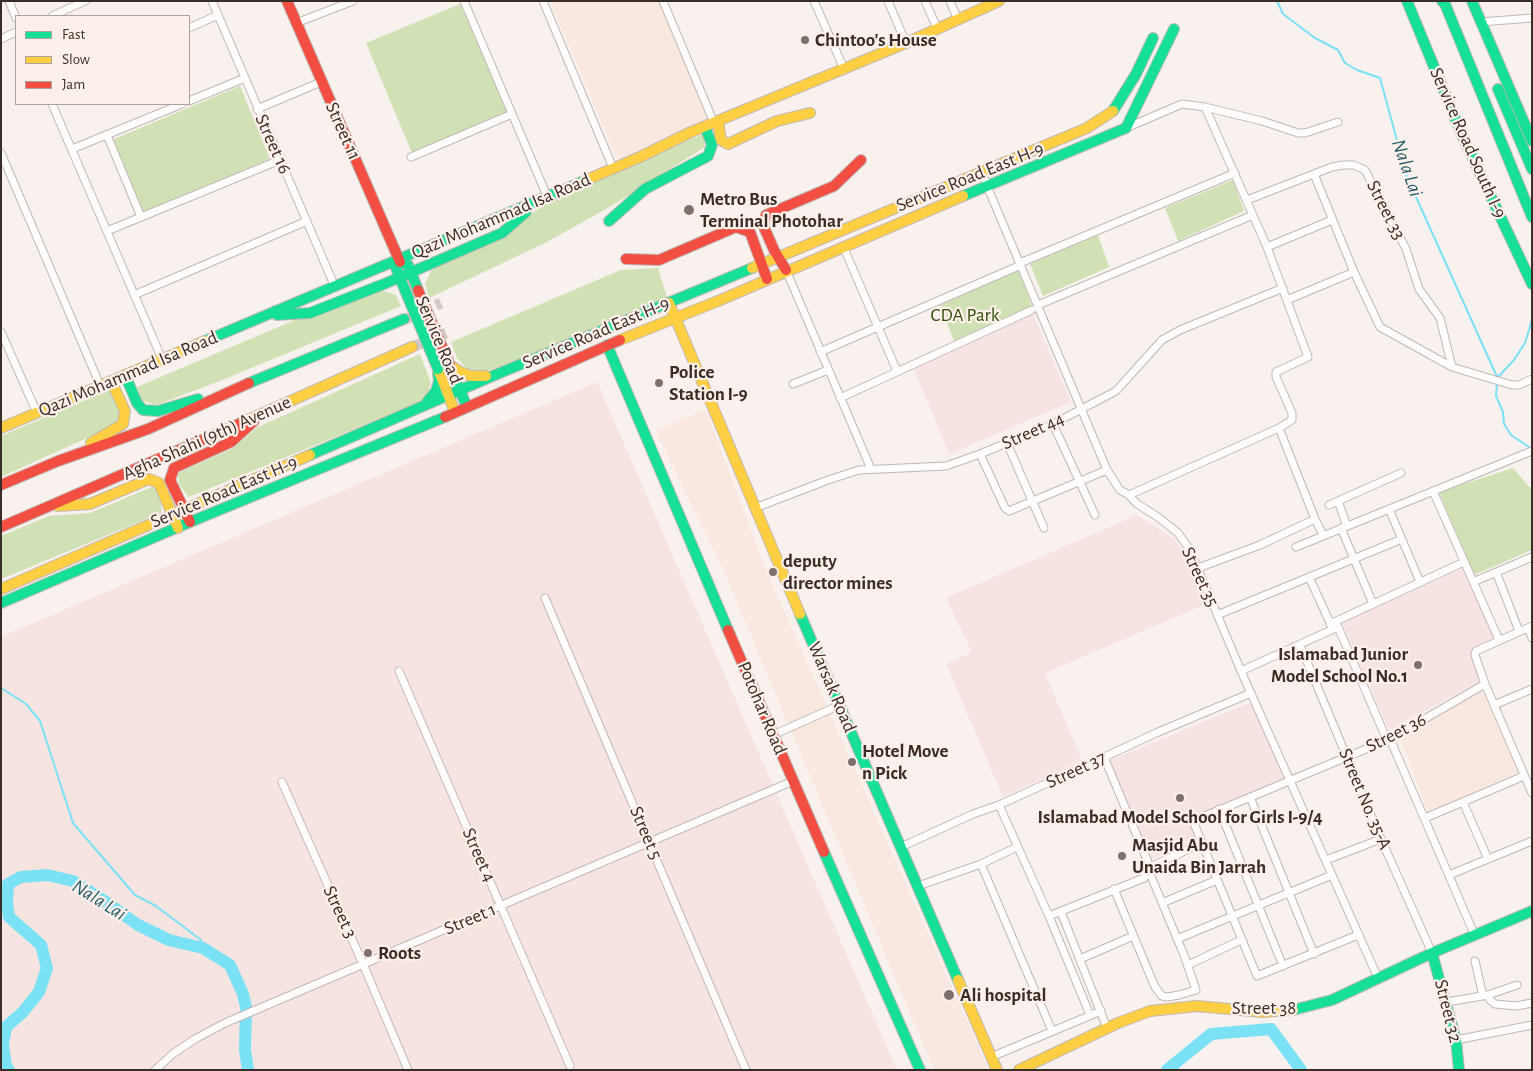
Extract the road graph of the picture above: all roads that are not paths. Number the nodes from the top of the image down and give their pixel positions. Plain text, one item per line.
1 (9, 1) edge
2 (85, 1) edge
3 (212, 1) edge
4 (287, 1) edge
5 (353, 1) edge
6 (464, 1) edge
7 (543, 1) edge
8 (663, 1) edge
9 (814, 1) edge
10 (888, 1) edge
11 (925, 1) edge
12 (950, 1) edge
13 (999, 1) edge
14 (1407, 1) edge
15 (1472, 1) edge
16 (1443, 2) edge
17 (218, 14) junction
18 (54, 15) edge
19 (15, 16) edge
20 (1532, 18) edge
21 (958, 20) junction
22 (1481, 22) junction
23 (296, 23) junction
24 (190, 28) edge
25 (937, 28) junction
26 (1174, 29) dead end
27 (15, 32) edge
28 (1153, 38) dead end
29 (1, 39) edge
30 (906, 43) junction
31 (844, 69) junction
32 (245, 78) junction
33 (321, 82) junction
34 (190, 101) edge
35 (52, 105) edge
36 (180, 105) edge
37 (1205, 107) junction
38 (257, 109) junction
39 (810, 112) dead end
40 (512, 114) junction
41 (1110, 114) junction
42 (1132, 114) junction
43 (1338, 122) dead end
44 (712, 124) junction
45 (1126, 128) junction
46 (107, 135) junction
47 (1532, 140) edge
48 (72, 149) junction
49 (1, 153) edge
50 (411, 157) dead end
51 (280, 160) junction
52 (861, 160) dead end
53 (613, 168) junction
54 (1532, 169) edge
55 (983, 172) junction
56 (1235, 173) junction
57 (1314, 174) junction
58 (987, 186) junction
59 (547, 196) junction
60 (1532, 197) edge
61 (1247, 200) junction
62 (906, 203) junction
63 (527, 205) junction
64 (1253, 216) junction
65 (141, 217) junction
66 (912, 217) junction
67 (1532, 217) edge
68 (1332, 220) junction
69 (306, 221) junction
70 (609, 221) dead end
71 (107, 231) junction
72 (843, 246) junction
73 (1267, 247) junction
74 (778, 257) junction
75 (626, 260) dead end
76 (400, 261) junction
77 (761, 264) junction
78 (1020, 264) junction
79 (786, 270) junction
80 (1354, 272) junction
81 (411, 273) junction
82 (400, 278) junction
83 (767, 279) junction
84 (1532, 284) edge
85 (335, 287) junction
86 (1283, 288) junction
87 (134, 295) junction
88 (1287, 300) junction
89 (669, 302) junction
90 (1035, 307) junction
91 (275, 311) junction
92 (675, 318) junction
93 (404, 319) tunnel mouth
94 (878, 326) junction
95 (1, 332) edge
96 (607, 345) junction
97 (412, 348) tunnel mouth
98 (820, 352) junction
99 (162, 360) junction
100 (450, 365) junction
101 (1452, 367) junction
102 (438, 369) junction
103 (828, 370) junction
104 (897, 371) junction
105 (125, 375) junction
106 (495, 375) junction
107 (1532, 378) edge
108 (111, 381) junction
109 (793, 384) dead end
110 (100, 385) junction
111 (232, 390) junction
112 (460, 390) junction
113 (449, 394) junction
114 (840, 398) junction
115 (420, 407) junction
116 (461, 410) junction
117 (1082, 410) junction
118 (37, 413) junction
119 (262, 414) junction
120 (1053, 424) junction
121 (1, 428) edge
122 (1279, 428) junction
123 (1007, 443) junction
124 (1532, 451) edge
125 (980, 454) junction
126 (58, 461) junction
127 (871, 469) junction
128 (1107, 470) junction
129 (1402, 473) dead end
130 (1078, 481) junction
131 (1, 486) edge
132 (1433, 491) junction
133 (1129, 495) junction
134 (1033, 501) junction
135 (1338, 502) junction
136 (1329, 505) dead end
137 (49, 506) junction
138 (755, 508) junction
139 (184, 510) junction
140 (1389, 510) junction
141 (172, 514) junction
142 (1095, 515) dead end
143 (1315, 519) junction
144 (190, 522) junction
145 (1, 527) edge
146 (1344, 527) junction
147 (178, 528) junction
148 (1044, 528) dead end
149 (1323, 535) junction
150 (1402, 539) junction
151 (1296, 547) dead end
152 (1354, 558) junction
153 (1531, 560) edge
154 (1464, 562) junction
155 (1198, 568) junction
156 (1496, 572) junction
157 (1310, 577) junction
158 (1420, 582) junction
159 (1473, 582) junction
160 (1, 589) edge
161 (545, 598) dead end
162 (1, 603) edge
163 (1373, 604) junction
164 (1217, 614) junction
165 (1332, 627) junction
166 (1530, 627) edge
167 (1520, 631) junction
168 (1532, 638) edge
169 (1499, 640) junction
170 (1300, 645) junction
171 (399, 671) dead end
172 (1241, 671) junction
173 (1485, 684) junction
174 (1532, 689) edge
175 (1251, 693) junction
176 (840, 705) junction
177 (1494, 705) junction
178 (773, 735) junction
179 (1389, 740) junction
180 (1104, 757) junction
181 (1347, 757) junction
182 (1524, 776) junction
183 (1290, 780) junction
184 (793, 781) junction
185 (282, 782) dead end
186 (1531, 789) edge
187 (1250, 797) junction
188 (1463, 802) junction
189 (999, 805) junction
190 (1219, 809) junction
191 (1425, 818) junction
192 (1381, 839) junction
193 (1532, 841) edge
194 (650, 842) junction
195 (1202, 843) junction
196 (1017, 847) junction
197 (901, 848) junction
198 (1488, 859) junction
199 (1326, 860) junction
200 (981, 864) junction
201 (1149, 868) junction
202 (1449, 875) junction
203 (1332, 876) junction
204 (1217, 880) junction
205 (918, 886) junction
206 (1114, 889) junction
207 (1289, 893) junction
208 (1162, 903) junction
209 (502, 906) junction
210 (1258, 906) junction
211 (1532, 911) edge
212 (1061, 912) junction
213 (1049, 916) junction
214 (1232, 916) junction
215 (1358, 935) junction
216 (1133, 936) junction
217 (1476, 936) junction
218 (1176, 940) junction
219 (1241, 940) junction
220 (1432, 953) junction
221 (1314, 954) junction
222 (1080, 959) junction
223 (1475, 961) dead end
224 (363, 964) junction
225 (1188, 965) junction
226 (1282, 966) junction
227 (1378, 978) junction
228 (1517, 985) dead end
229 (1485, 995) junction
230 (1447, 1002) junction
231 (1532, 1003) edge
232 (1100, 1011) junction
233 (1090, 1015) junction
234 (1532, 1025) edge
235 (1107, 1028) junction
236 (1052, 1031) junction
237 (1456, 1040) junction
238 (992, 1057) junction
239 (570, 1066) dead end
240 (156, 1070) edge
241 (408, 1070) edge
242 (746, 1070) edge
243 (920, 1070) edge
244 (997, 1070) edge
245 (1019, 1070) edge
246 (1459, 1070) edge

1 - 19 street
2 - 18 street
3 - 17 street, Street 16
4 - 23 main road, Street 11
5 - 23 street
6 - 40 street
7 - 53 street
8 - 44 street
9 - 31 street
10 - 30 street
11 - 25 street
12 - 21 street
13 - 21 main road, Qazi Mohammad Isa Road
14 - 84 main road, Service Road South I-9
15 - 22 main road
16 - 67 main road
17 - 24 street
17 - 32 street, Street 16
20 - 22 street
21 - 25 main road, Qazi Mohammad Isa Road
22 - 47 main road
23 - 33 main road, Street 11
25 - 30 main road, Qazi Mohammad Isa Road
26 - 42 main road
27 - 29 street
28 - 41 main road, Service Road East H-9
30 - 31 main road, Qazi Mohammad Isa Road
31 - 44 main road, Qazi Mohammad Isa Road
32 - 34 street
32 - 38 street, Street 16
33 - 38 street
33 - 76 main road, Street 11
35 - 48 street
36 - 46 street
37 - 43 street
37 - 45 street
37 - 56 street
38 - 51 street, Street 16
39 - 44 main road
40 - 50 street
40 - 59 street
41 - 42 main road
41 - 55 main road, Service Road East H-9
42 - 45 main road
44 - 53 main road, Qazi Mohammad Isa Road
44 - 70 main road
45 - 58 main road, Service Road East H-9
46 - 48 street
46 - 65 street
48 - 71 street
49 - 110 street
51 - 65 street
51 - 69 street, Street 16
52 - 74 main road
53 - 59 main road, Qazi Mohammad Isa Road
54 - 60 main road
55 - 58 street, Street 35
55 - 62 main road, Service Road East H-9
56 - 61 street
56 - 78 street
57 - 61 street, Street 33
57 - 68 street
57 - 101 street, Street 33
58 - 66 main road, Service Road East H-9
58 - 78 street, Street 35
59 - 63 main road, Qazi Mohammad Isa Road
61 - 64 street
62 - 66 main road
62 - 74 main road, Service Road East H-9
63 - 76 main road, Qazi Mohammad Isa Road
63 - 81 main road, Service Road
64 - 73 street
64 - 90 street
65 - 71 street
66 - 72 main road, Service Road East H-9
68 - 73 street
68 - 80 street
69 - 85 street, Street 16
69 - 87 street
71 - 87 street
72 - 79 main road, Service Road East H-9
72 - 94 street
73 - 86 street
74 - 77 main road, Service Road East H-9
74 - 79 main road
75 - 77 main road
76 - 81 main road, Service Road
76 - 82 main road, Service Road
76 - 85 main road, Qazi Mohammad Isa Road
77 - 83 main road
77 - 89 main road, Service Road East H-9
78 - 90 street, Street 35
78 - 94 street
79 - 83 main road, Service Road East H-9
79 - 98 street
80 - 88 street
80 - 101 street
81 - 82 main road, Service Road
81 - 100 main road, Service Road, bridge
82 - 91 main road, Service Road
82 - 102 main road, Service Road, bridge
83 - 92 main road, Service Road East H-9
85 - 91 main road, Qazi Mohammad Isa Road
86 - 88 street
86 - 117 street, Street 44
87 - 99 street
88 - 122 street
89 - 92 main road, Warsak Road
89 - 106 main road, Service Road East H-9
90 - 104 street
90 - 117 street, Street 35
91 - 99 main road, Qazi Mohammad Isa Road
92 - 96 main road, Service Road East H-9
92 - 138 main road, Warsak Road
93 - 111 main road, Agha Shahi (9th) Avenue
94 - 98 street
94 - 104 street
95 - 118 street
96 - 116 main road, Service Road East H-9
96 - 178 main road, Potohar Road
97 - 119 main road, Agha Shahi (9th) Avenue
98 - 103 street
99 - 105 main road, Qazi Mohammad Isa Road
100 - 106 main road
100 - 112 main road, Service Road
101 - 107 street
102 - 113 main road, Service Road
102 - 115 main road
103 - 109 street
103 - 114 street
104 - 114 street
105 - 108 main road, Qazi Mohammad Isa Road
105 - 111 main road
106 - 112 main road, Service Road East H-9
108 - 110 main road, Qazi Mohammad Isa Road
108 - 126 main road
110 - 118 main road, Qazi Mohammad Isa Road
111 - 126 main road, Agha Shahi (9th) Avenue
112 - 113 main road, Service Road East H-9
112 - 116 main road, Service Road
113 - 115 main road, Service Road East H-9
113 - 116 main road, Service Road
114 - 127 street
115 - 139 main road, Service Road East H-9
116 - 144 main road, Service Road East H-9
117 - 120 street, Street 44
117 - 128 street, Street 35
118 - 121 main road, Qazi Mohammad Isa Road
119 - 137 main road, Agha Shahi (9th) Avenue
119 - 139 main road
120 - 123 street, Street 44
120 - 130 street
122 - 133 street
122 - 143 street
123 - 125 street, Street 44
123 - 134 street
124 - 132 street
125 - 127 street, Street 44
125 - 134 street
126 - 131 main road, Agha Shahi (9th) Avenue
127 - 138 street, Street 44
128 - 130 street
128 - 133 street, Street 35
129 - 135 street
130 - 134 street
130 - 142 street
132 - 140 street
132 - 154 street
133 - 155 street, Street 35
134 - 148 street
135 - 136 street
135 - 146 street
137 - 141 main road
137 - 145 main road, Agha Shahi (9th) Avenue
138 - 176 main road, Warsak Road
139 - 141 main road, Service Road East H-9
139 - 144 main road
140 - 146 street
140 - 150 street
141 - 147 main road
141 - 160 main road, Service Road East H-9
143 - 149 street
143 - 155 street
144 - 147 main road, Service Road East H-9
146 - 149 street
146 - 152 street
147 - 162 main road, Service Road East H-9
149 - 151 street
150 - 152 street
150 - 158 street
152 - 157 street
152 - 163 street
153 - 156 street
154 - 158 street
154 - 159 street
155 - 164 street, Street 35
156 - 159 street
156 - 167 street
157 - 164 street
157 - 165 street
158 - 163 street
159 - 169 street
161 - 194 street, Street 5
163 - 165 street
164 - 172 street, Street 35
165 - 170 street
165 - 179 street
166 - 167 street
166 - 168 street
167 - 169 street
169 - 173 street
170 - 172 street
170 - 181 street, Street No. 35-A
171 - 209 street, Street 4
172 - 175 street, Street 35
173 - 177 street
173 - 179 street, Street 36
174 - 177 street
175 - 180 street, Street 37
175 - 183 street, Street 35
176 - 178 street
176 - 197 main road, Warsak Road
177 - 182 street
178 - 184 main road, Potohar Road
179 - 181 street, Street 36
179 - 191 street
180 - 189 street, Street 37
180 - 201 street
181 - 183 street, Street 36
181 - 192 street, Street No. 35-A
182 - 186 street
182 - 188 street
183 - 187 street, Street 36
183 - 199 street, Street 35
184 - 194 street, Street 1
184 - 243 main road, Potohar Road
185 - 224 street, Street 3
187 - 190 street, Street 36
187 - 207 street
188 - 191 street
188 - 198 street
189 - 196 street
189 - 197 street, Street 37
190 - 195 street, Street 36
190 - 210 street
191 - 202 street
192 - 199 street
192 - 220 street, Street No. 35-A
193 - 198 street
194 - 209 street, Street 1
194 - 242 street, Street 5
195 - 201 street
195 - 204 street
196 - 200 street
196 - 213 street
197 - 205 main road, Warsak Road
198 - 202 street
199 - 203 street, Street 35
200 - 205 street
200 - 236 street
201 - 206 street
201 - 208 street
202 - 217 street
203 - 207 street
203 - 215 street, Street 35
204 - 208 street
204 - 214 street
205 - 238 main road, Warsak Road
206 - 212 street
206 - 216 street
207 - 210 street
207 - 221 street
208 - 218 street
209 - 224 street, Street 1
209 - 239 street, Street 4
210 - 214 street
210 - 226 street
211 - 217 main road, Street 38
212 - 213 street
212 - 222 street
213 - 233 street
214 - 218 street
214 - 219 street
215 - 221 street
215 - 227 street, Street 35
216 - 222 street
216 - 225 street
217 - 220 main road, Street 38
218 - 225 street
219 - 225 street
219 - 226 street
220 - 227 main road, Street 38
220 - 230 main road, Street 32
221 - 226 street
222 - 232 street
223 - 229 street
224 - 240 street, Street 1
224 - 241 street, Street 3
227 - 235 main road, Street 38
228 - 229 street
229 - 230 street
229 - 231 street
230 - 237 main road, Street 32
232 - 233 street
232 - 235 street
233 - 236 street
234 - 237 street
235 - 245 main road, Street 38
236 - 238 street
237 - 246 main road, Street 32
238 - 244 main road, Warsak Road

